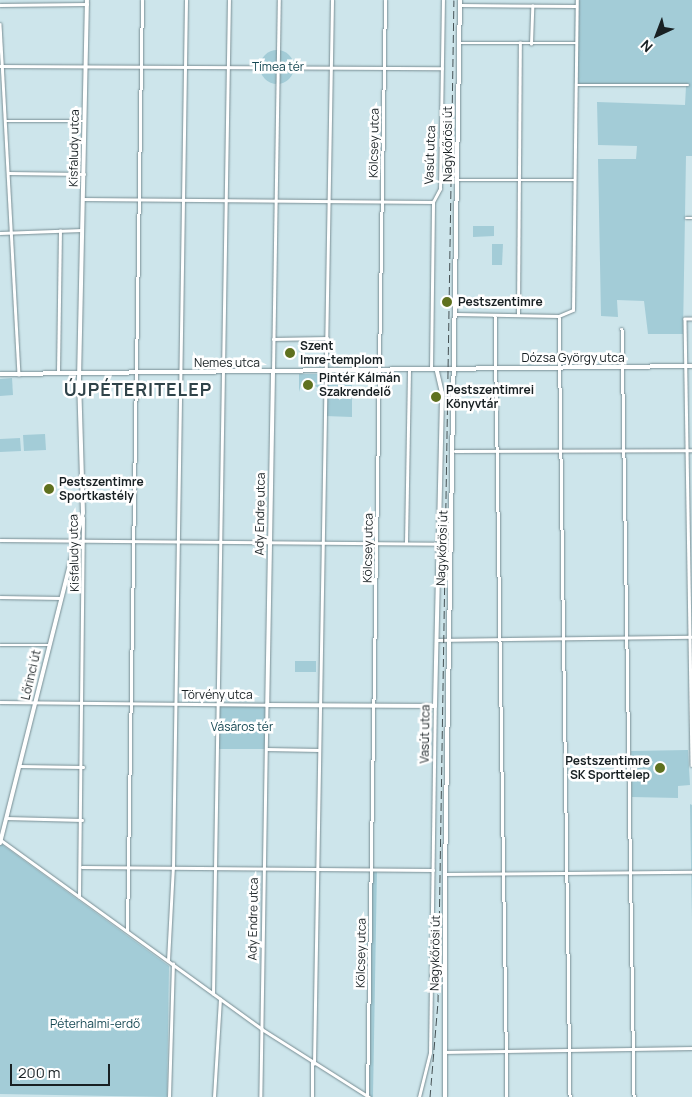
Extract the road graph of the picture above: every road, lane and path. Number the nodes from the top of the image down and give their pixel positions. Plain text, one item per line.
1 (142, 0) edge
2 (186, 0) edge
3 (229, 0) edge
4 (279, 0) edge
5 (332, 0) edge
6 (385, 0) edge
7 (443, 0) edge
8 (460, 0) edge
9 (522, 0) edge
10 (577, 0) edge
11 (87, 2) edge
12 (0, 5) edge
13 (460, 5) junction
14 (522, 6) junction
15 (532, 6) junction
16 (576, 6) junction
17 (0, 24) edge
18 (459, 43) junction
19 (520, 43) junction
20 (576, 43) junction
21 (531, 44) junction
22 (86, 65) junction
23 (1, 66) edge
24 (331, 66) junction
25 (141, 67) junction
26 (185, 67) junction
27 (228, 67) junction
28 (384, 67) junction
29 (277, 68) junction
30 (442, 68) junction
31 (577, 85) junction
32 (688, 85) dead end
33 (6, 121) junction
34 (84, 121) junction
35 (8, 173) junction
36 (84, 174) junction
37 (459, 180) junction
38 (518, 180) junction
39 (575, 180) junction
40 (84, 199) junction
41 (139, 200) junction
42 (183, 200) junction
43 (226, 201) junction
44 (275, 201) junction
45 (330, 201) junction
46 (382, 202) junction
47 (433, 202) junction
48 (686, 218) dead end
49 (692, 218) edge
50 (82, 230) junction
51 (60, 231) junction
52 (12, 233) junction
53 (0, 234) edge
54 (456, 314) junction
55 (518, 314) junction
56 (494, 315) junction
57 (559, 316) junction
58 (692, 319) edge
59 (622, 329) dead end
60 (327, 338) junction
61 (273, 339) junction
62 (686, 366) junction
63 (692, 366) edge
64 (560, 368) junction
65 (623, 368) junction
66 (496, 369) junction
67 (380, 370) junction
68 (409, 370) junction
69 (431, 370) junction
70 (453, 370) junction
71 (326, 371) junction
72 (437, 371) junction
73 (136, 372) junction
74 (224, 372) junction
75 (273, 372) junction
76 (58, 373) junction
77 (80, 373) junction
78 (180, 373) junction
79 (0, 374) edge
80 (20, 374) junction
81 (688, 450) junction
82 (692, 450) edge
83 (455, 451) junction
84 (498, 451) junction
85 (561, 451) junction
86 (624, 451) junction
87 (83, 513) junction
88 (0, 540) edge
89 (75, 542) junction
90 (85, 542) junction
91 (134, 542) junction
92 (177, 542) junction
93 (220, 543) junction
94 (269, 544) junction
95 (324, 544) junction
96 (376, 544) junction
97 (406, 544) junction
98 (439, 544) junction
99 (0, 597) edge
100 (60, 598) junction
101 (691, 637) edge
102 (626, 638) junction
103 (563, 639) junction
104 (436, 640) junction
105 (450, 640) junction
106 (500, 640) junction
107 (0, 645) edge
108 (48, 645) junction
109 (0, 702) edge
110 (35, 703) junction
111 (84, 705) junction
112 (131, 705) junction
113 (174, 705) junction
114 (218, 705) junction
115 (267, 705) junction
116 (321, 705) junction
117 (374, 706) junction
118 (435, 706) junction
119 (266, 749) junction
120 (319, 750) junction
121 (692, 765) edge
122 (19, 766) junction
123 (82, 767) junction
124 (6, 818) junction
125 (82, 820) junction
126 (0, 841) edge
127 (82, 867) junction
128 (128, 867) junction
129 (173, 867) junction
130 (264, 868) junction
131 (215, 869) junction
132 (318, 869) junction
133 (371, 870) junction
134 (433, 870) junction
135 (629, 871) junction
136 (692, 872) edge
137 (503, 873) junction
138 (566, 873) junction
139 (446, 874) junction
140 (79, 897) junction
141 (127, 931) junction
142 (168, 961) junction
143 (173, 964) junction
144 (213, 994) junction
145 (220, 999) junction
146 (262, 1029) junction
147 (569, 1048) junction
148 (633, 1048) junction
149 (692, 1048) edge
150 (507, 1051) junction
151 (443, 1052) junction
152 (313, 1063) junction
153 (368, 1096) edge
154 (169, 1097) edge
155 (214, 1097) edge
156 (261, 1097) edge
157 (312, 1097) edge
158 (419, 1097) edge
159 (445, 1097) edge
160 (507, 1097) edge
161 (570, 1097) edge
162 (634, 1097) edge

1 - 25 street
2 - 26 street
3 - 27 street
4 - 29 street, Ady Endre utca
5 - 24 street
6 - 28 street, Kölcsey utca
7 - 30 street, Vasút utca
8 - 13 street, Nagykőrösi út
9 - 14 street
10 - 16 street
11 - 12 street
11 - 22 street, Kisfaludy utca
13 - 14 street
13 - 18 street, Nagykőrösi út
14 - 15 street
15 - 16 street
15 - 21 street
16 - 20 street
17 - 23 street
18 - 19 street
18 - 37 street, Nagykőrösi út
19 - 21 street
19 - 38 street
20 - 21 street
20 - 31 street
22 - 23 street
22 - 25 street
22 - 34 street, Kisfaludy utca
23 - 33 street
24 - 28 street
24 - 29 street
24 - 45 street
25 - 26 street
25 - 41 street
26 - 27 street
26 - 42 street
27 - 29 street
27 - 43 street
28 - 30 street
28 - 46 street, Kölcsey utca
29 - 44 street, Ady Endre utca
30 - 47 street, Vasút utca
31 - 32 street
31 - 39 street
33 - 34 street
33 - 35 street
34 - 36 street, Kisfaludy utca
35 - 36 street
35 - 52 street
36 - 40 street, Kisfaludy utca
37 - 38 street
37 - 54 street, Nagykőrösi út
38 - 39 street
38 - 55 street
39 - 57 street
40 - 41 street
40 - 50 street, Kisfaludy utca
41 - 42 street
41 - 73 street
42 - 43 street
42 - 78 street
43 - 44 street
43 - 74 street
44 - 45 street
44 - 61 street, Ady Endre utca
45 - 46 street
45 - 60 street
46 - 47 street
46 - 67 street, Kölcsey utca
47 - 69 street, Vasút utca
48 - 49 street
50 - 51 street
50 - 77 street, Kisfaludy utca
51 - 52 street
51 - 76 street
52 - 53 street
52 - 80 street
54 - 56 street
54 - 70 street, Nagykőrösi út
55 - 56 street
55 - 57 street
56 - 66 street
57 - 64 street
58 - 62 street
59 - 65 street
60 - 61 street
60 - 71 street
61 - 75 street, Ady Endre utca
62 - 63 street, Dózsa György utca
62 - 65 street, Dózsa György utca
62 - 81 street
64 - 65 street, Dózsa György utca
64 - 66 street, Dózsa György utca
64 - 85 street
65 - 86 street
66 - 70 street, Dózsa György utca
66 - 84 street
67 - 68 street, Nemes utca
67 - 71 street, Nemes utca
67 - 96 street, Kölcsey utca
68 - 69 street, Nemes utca
68 - 97 street
69 - 72 street, Nemes utca
70 - 72 street, Nemes utca
70 - 83 street, Nagykőrösi út
71 - 75 street, Nemes utca
71 - 95 street
72 - 98 street, Vasút utca
73 - 77 street, Nemes utca
73 - 78 street, Nemes utca
73 - 91 street
74 - 75 street, Nemes utca
74 - 78 street, Nemes utca
74 - 93 street
75 - 94 street, Ady Endre utca
76 - 77 street, Nemes utca
76 - 80 street, Nemes utca
77 - 87 street, Kisfaludy utca
78 - 92 street
79 - 80 street, Nemes utca
81 - 82 street
81 - 86 street
81 - 101 street
83 - 84 street
83 - 105 street, Nagykőrösi út
84 - 85 street
84 - 106 street
85 - 86 street
85 - 103 street
86 - 102 street
87 - 89 street, Lőrinci út
87 - 90 street, Kisfaludy utca
88 - 89 street
89 - 90 street
89 - 100 street, Lőrinci út
90 - 91 street
90 - 111 street, Kisfaludy utca
91 - 92 street
91 - 112 street
92 - 93 street
92 - 113 street
93 - 94 street
93 - 114 street
94 - 95 street
94 - 115 street, Ady Endre utca
95 - 96 street
95 - 116 street
96 - 97 street
96 - 117 street, Kölcsey utca
97 - 98 street
98 - 104 street, Vasút utca
99 - 100 street
100 - 108 street, Lőrinci út
101 - 102 street
101 - 121 street
102 - 103 street
102 - 135 street
103 - 106 street
103 - 138 street
104 - 105 street
104 - 118 street, Vasút utca
105 - 106 street
105 - 139 street, Nagykőrösi út
106 - 137 street
107 - 108 street
108 - 110 street, Lőrinci út
109 - 110 street, Törvény utca
110 - 111 street, Törvény utca
110 - 122 street, Lőrinci út
111 - 112 street, Törvény utca
111 - 123 street, Kisfaludy utca
112 - 113 street, Törvény utca
112 - 128 street
113 - 114 street, Törvény utca
113 - 129 street
114 - 115 street, Törvény utca
114 - 131 street
115 - 116 street, Törvény utca
115 - 119 street, Ady Endre utca
116 - 117 street, Törvény utca
116 - 120 street
117 - 118 street, Törvény utca
117 - 133 street, Kölcsey utca
118 - 134 street, Vasút utca
119 - 120 street
119 - 130 street, Ady Endre utca
120 - 132 street
122 - 123 street
122 - 124 street, Lőrinci út
123 - 125 street, Kisfaludy utca
124 - 125 street
124 - 126 street, Lőrinci út
125 - 127 street, Kisfaludy utca
126 - 140 street
127 - 128 street
127 - 140 street, Kisfaludy utca
128 - 129 street
128 - 141 street
129 - 131 street
129 - 142 street
130 - 131 street
130 - 132 street
130 - 146 street, Ady Endre utca
131 - 144 street
132 - 133 street
132 - 152 street
133 - 134 street
133 - 153 street, Kölcsey utca
134 - 158 street, Vasút utca
135 - 136 street
135 - 138 street
135 - 148 street
137 - 138 street
137 - 139 street
137 - 150 street
138 - 147 street
139 - 151 street, Nagykőrösi út
140 - 141 street
141 - 142 street
142 - 143 street
143 - 144 street
143 - 154 street
144 - 145 street
145 - 146 street
145 - 155 street
146 - 152 street
146 - 156 street, Ady Endre utca
147 - 148 street
147 - 150 street
147 - 161 street
148 - 149 street
148 - 162 street
150 - 151 street
150 - 160 street
151 - 159 street, Nagykőrösi út
152 - 153 street
152 - 157 street

